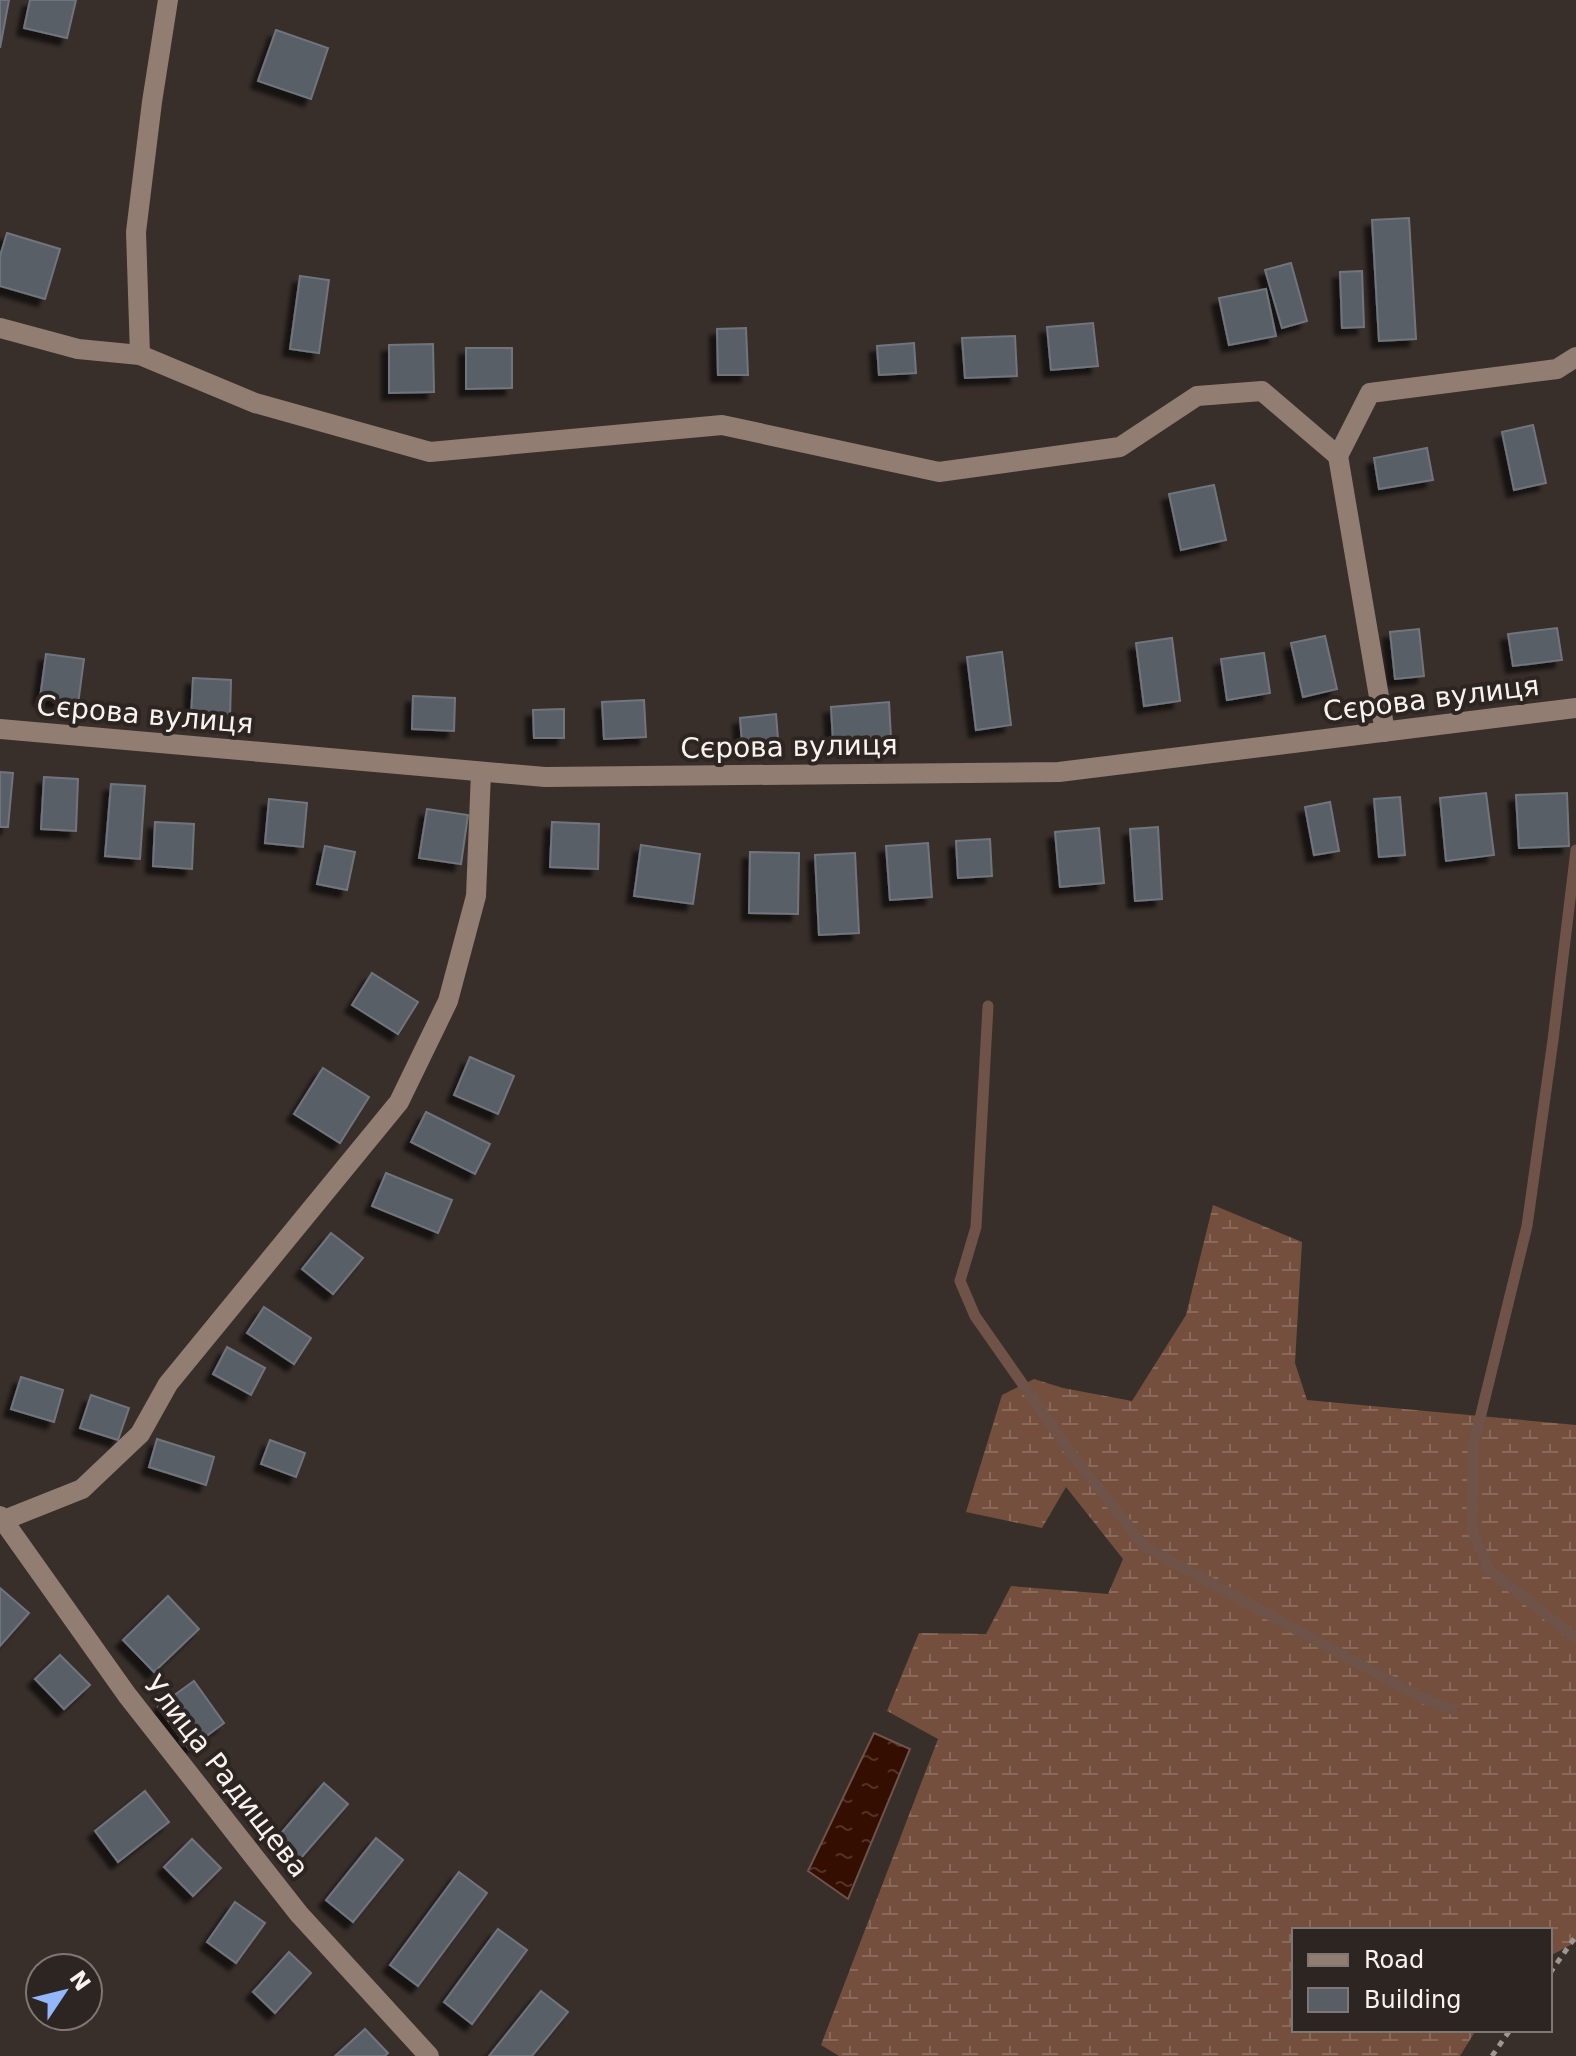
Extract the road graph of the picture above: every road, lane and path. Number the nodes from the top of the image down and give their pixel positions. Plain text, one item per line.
1 (168, 0) edge
2 (0, 328) edge
3 (140, 355) junction
4 (1576, 357) edge
5 (1338, 456) junction
6 (1576, 708) edge
7 (0, 729) edge
8 (1385, 732) junction
9 (481, 772) junction
10 (2, 1518) edge
11 (1576, 1936) edge
12 (1552, 1970) edge
13 (1509, 2032) edge
14 (429, 2056) edge
15 (1492, 2056) edge

1 - 3 street
2 - 3 street
3 - 5 street
4 - 5 street
5 - 8 street
6 - 8 street, Сєрова вулиця
7 - 9 street, Сєрова вулиця
8 - 9 street, Сєрова вулиця
9 - 10 street
10 - 14 street, Улица Радищева
11 - 12 path
13 - 15 path

